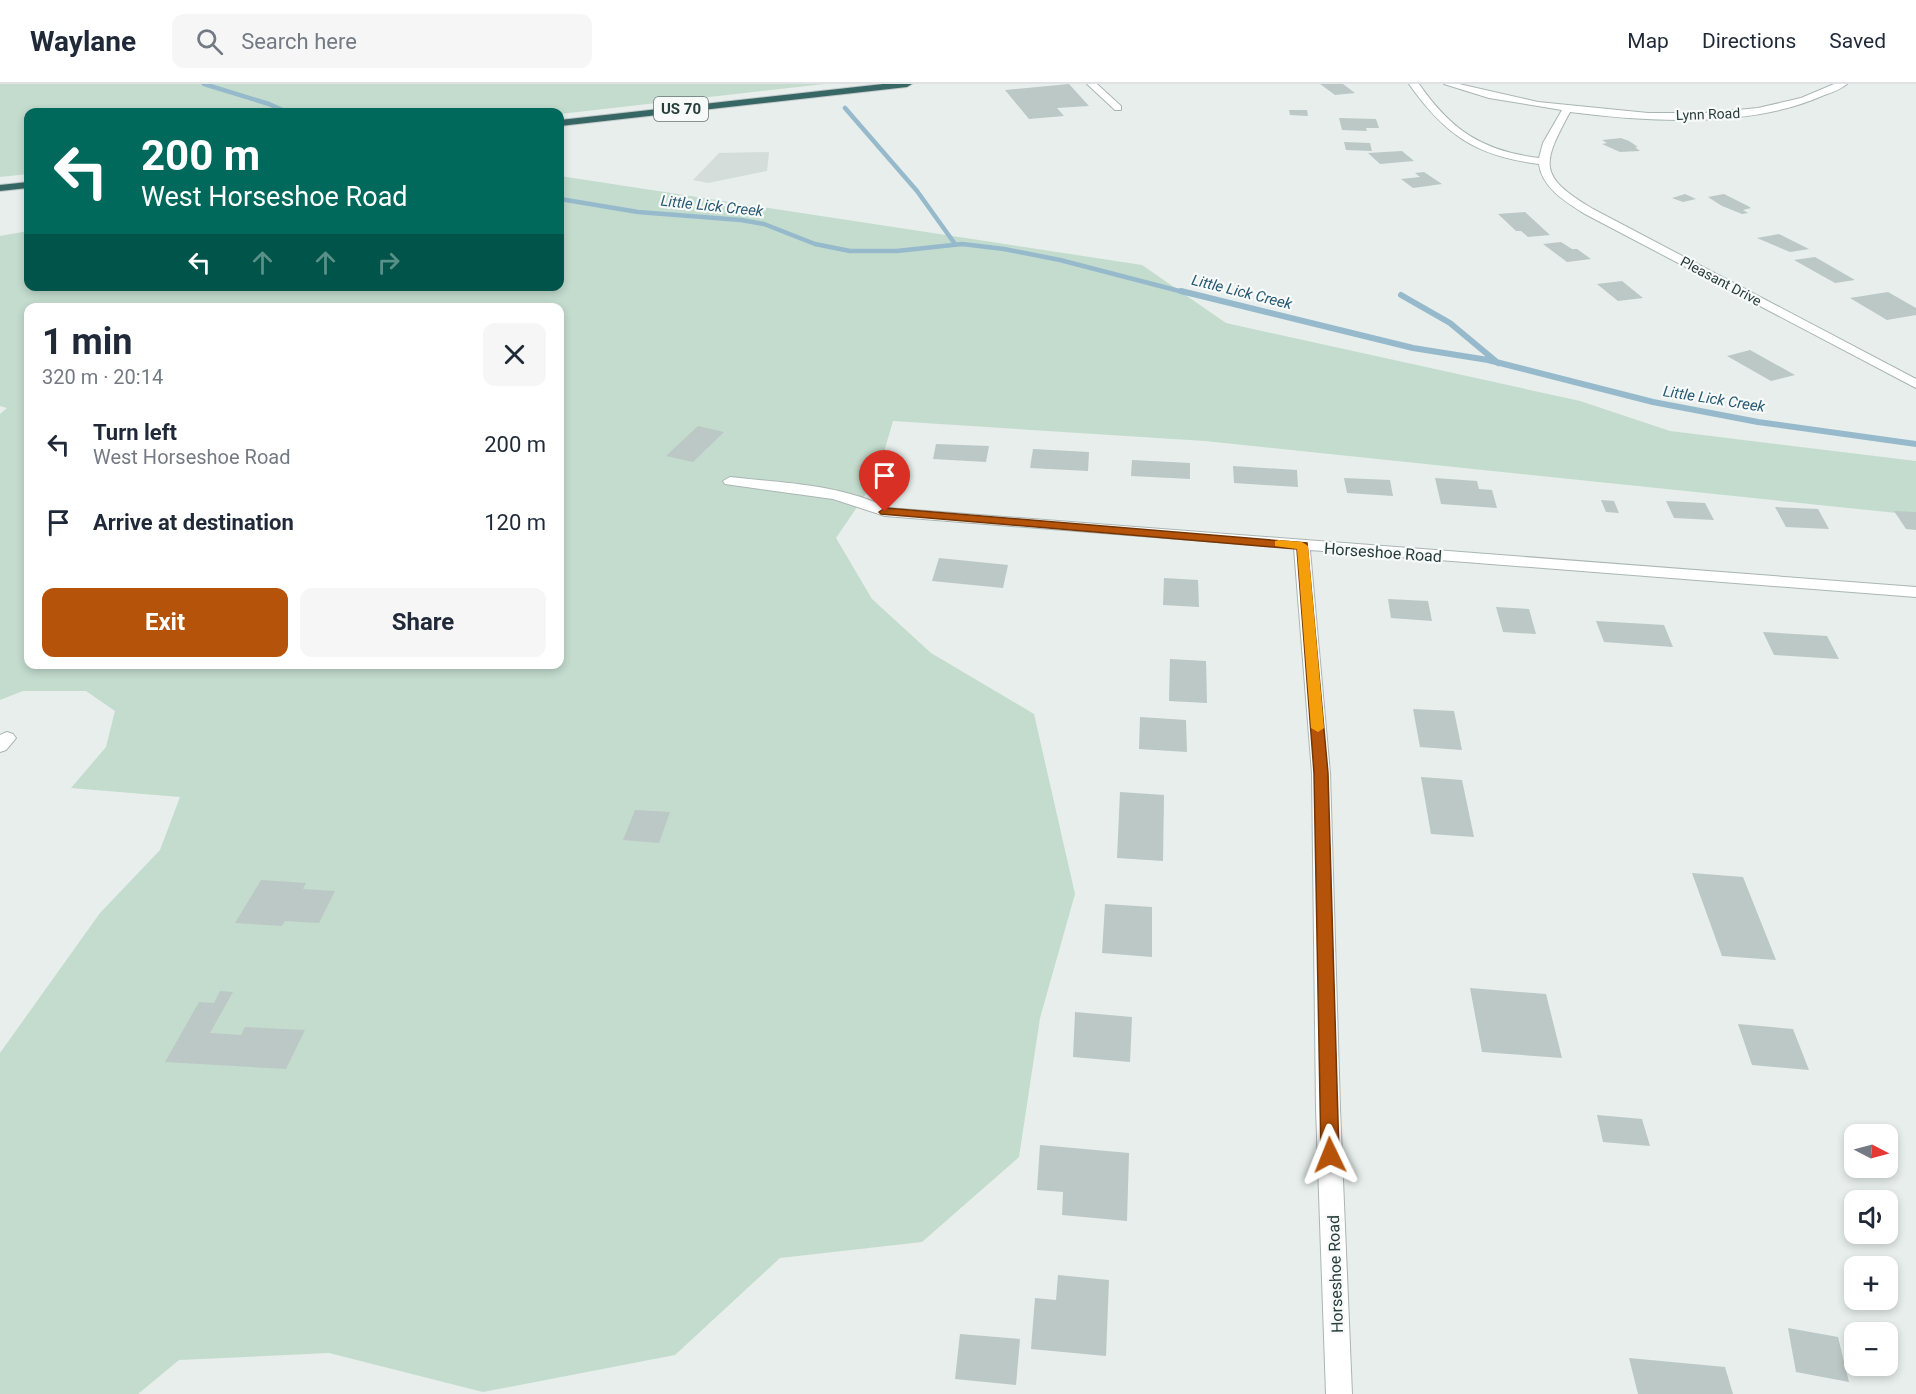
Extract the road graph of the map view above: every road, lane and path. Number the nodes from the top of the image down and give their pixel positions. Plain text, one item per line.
1 (907, 84) edge
2 (1092, 84) edge
3 (1414, 84) edge
4 (1449, 84) edge
5 (1476, 84) edge
6 (1842, 84) edge
7 (1568, 107) junction
8 (1118, 108) dead end
9 (564, 123) edge
10 (1543, 162) junction
11 (24, 185) edge
12 (0, 188) edge
13 (1916, 384) edge
14 (730, 481) dead end
15 (1302, 546) junction
16 (1916, 592) edge
17 (1339, 1394) edge

1 - 9 highway, US 70
2 - 8 street
3 - 10 street
4 - 7 street
5 - 7 street
6 - 7 street, Lynn Road
7 - 10 street
10 - 13 street, Pleasant Drive
11 - 12 highway
14 - 15 street
15 - 16 street, Horseshoe Road
15 - 17 street, Horseshoe Road

